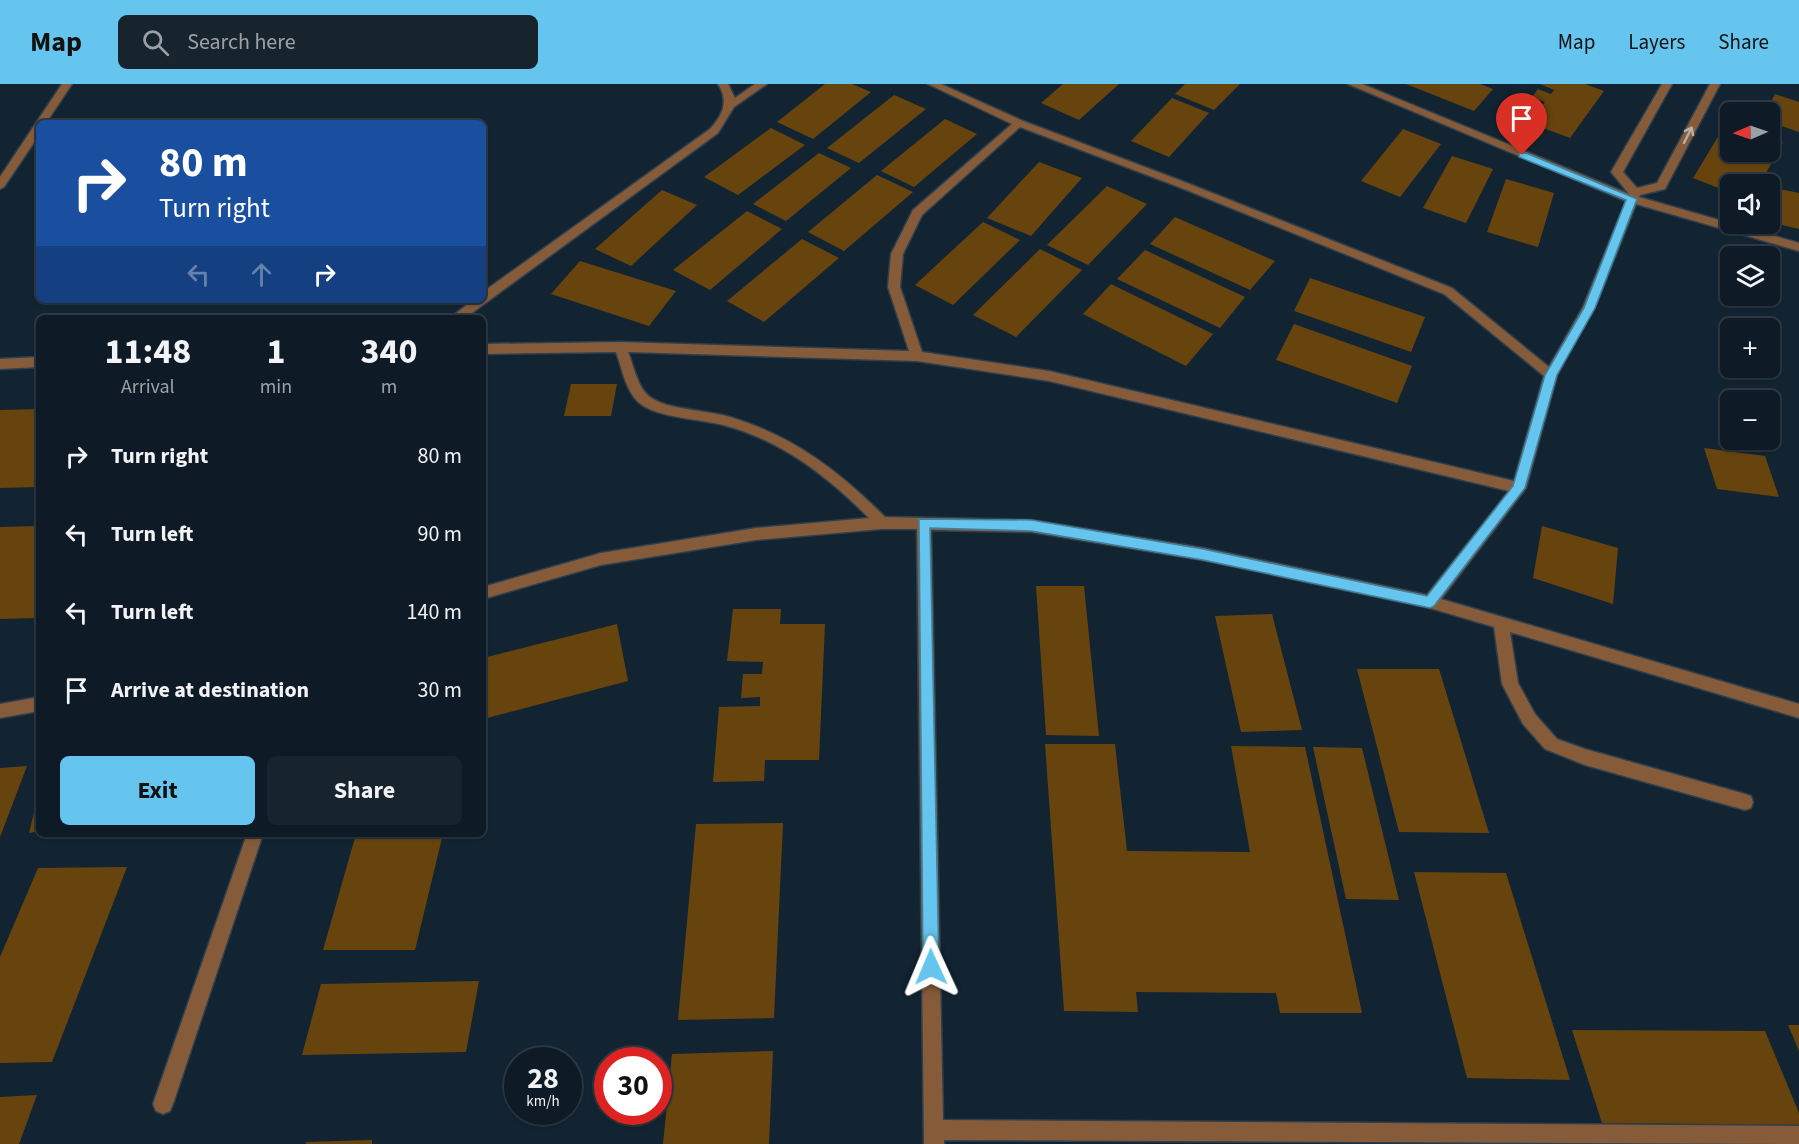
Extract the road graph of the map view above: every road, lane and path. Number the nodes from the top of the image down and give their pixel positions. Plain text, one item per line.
1 (67, 84) edge
2 (723, 84) edge
3 (762, 84) edge
4 (933, 84) edge
5 (1353, 84) edge
6 (1667, 84) edge
7 (1715, 84) edge
8 (730, 105) junction
9 (43, 120) edge
10 (1019, 123) junction
11 (36, 131) edge
12 (0, 185) edge
13 (1634, 195) junction
14 (1799, 247) edge
15 (486, 296) edge
16 (477, 303) edge
17 (460, 315) edge
18 (620, 347) junction
19 (486, 349) edge
20 (917, 356) junction
21 (36, 362) edge
22 (0, 364) edge
23 (1551, 375) junction
24 (1519, 488) junction
25 (882, 523) junction
26 (924, 523) junction
27 (486, 592) edge
28 (1430, 602) junction
29 (1502, 623) junction
30 (36, 705) edge
31 (0, 711) edge
32 (1799, 711) edge
33 (1745, 802) dead end
34 (254, 837) edge
35 (163, 1104) dead end
36 (1799, 1136) edge
37 (934, 1137) edge

1 - 9 street
2 - 8 street
3 - 8 street
4 - 10 street
5 - 13 street
6 - 13 street
13 -> 7 street
8 - 15 street
10 - 20 street
10 - 23 street
11 - 12 street
13 - 14 street
13 - 23 street
16 - 17 street
18 - 19 street
18 - 20 street
18 - 25 street
20 - 24 street
21 - 22 street
23 - 24 street
24 - 28 street
25 - 26 street
25 - 27 street
26 - 28 street
26 - 37 street
28 - 29 street
29 - 32 street
29 - 33 street
30 - 31 street
34 - 35 street
36 - 37 street

